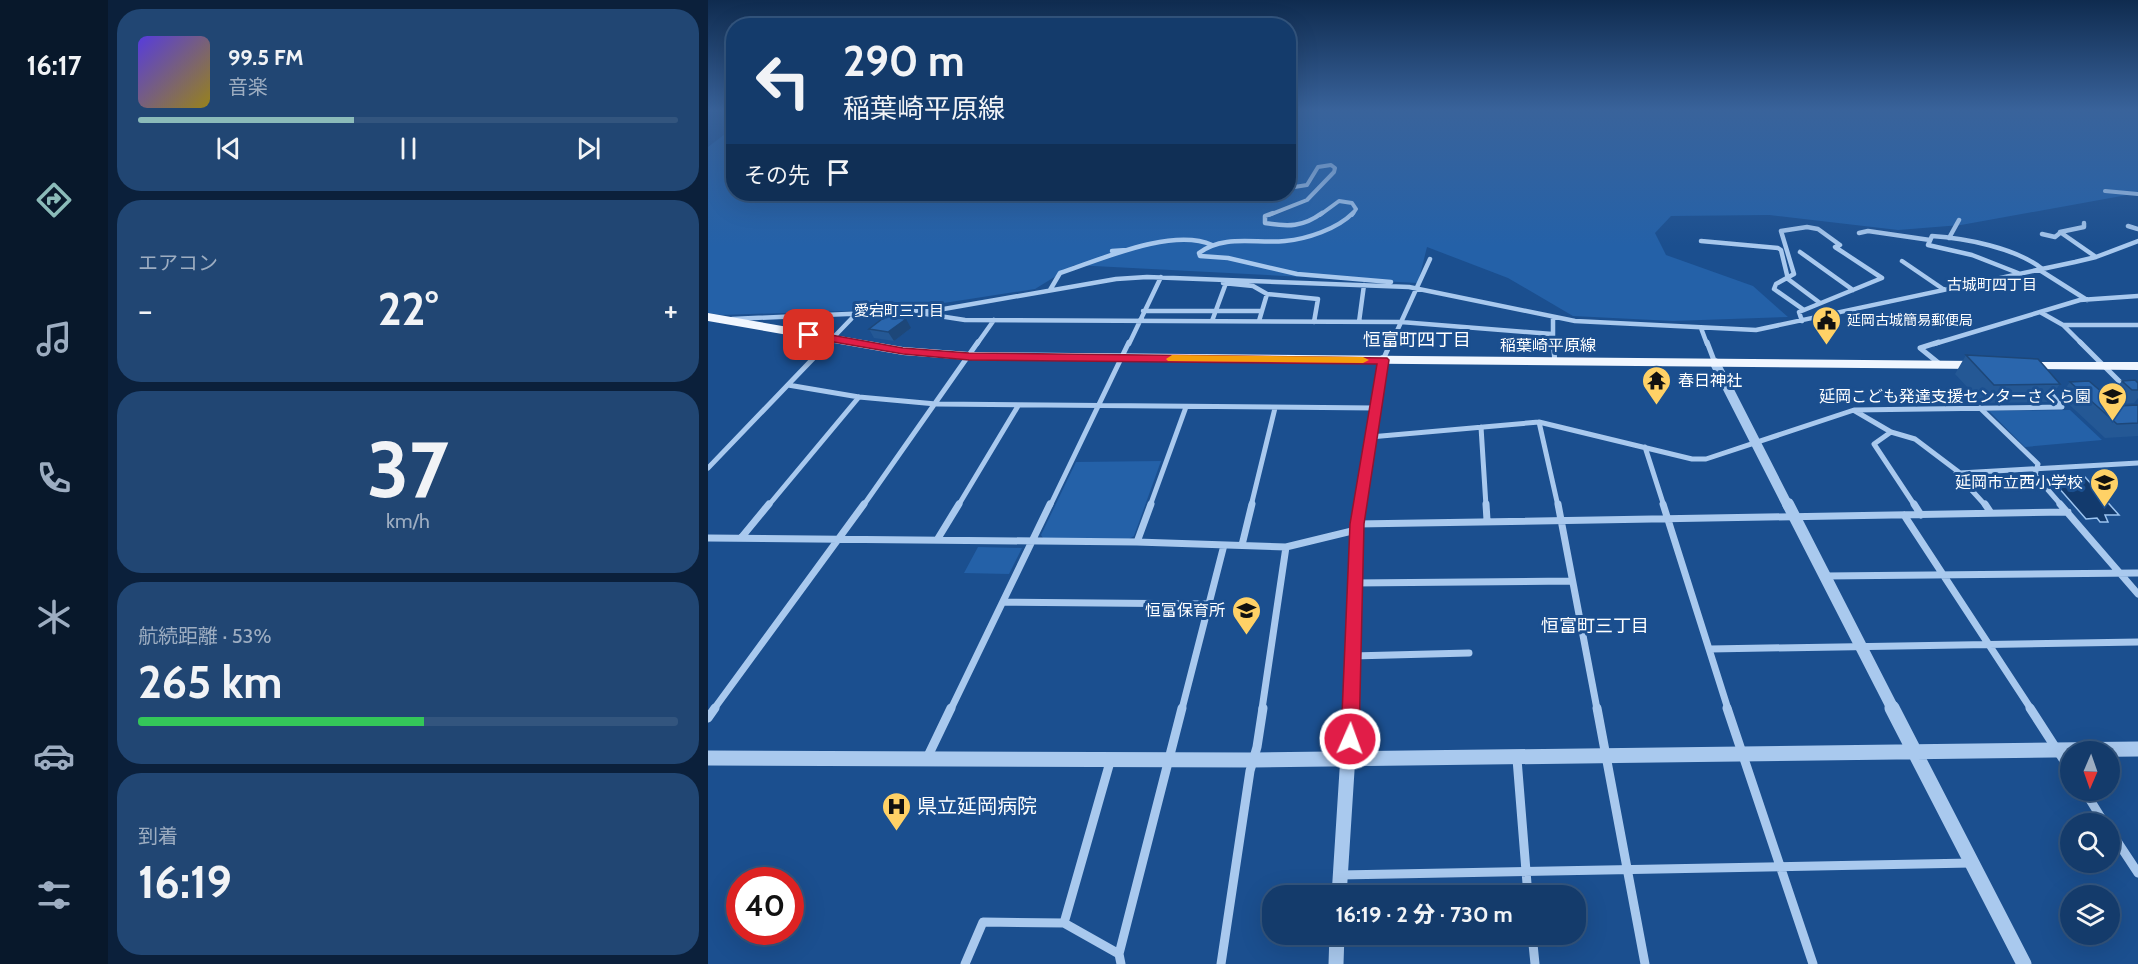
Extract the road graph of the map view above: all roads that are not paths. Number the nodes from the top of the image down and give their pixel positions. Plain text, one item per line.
1 (1296, 186) edge
2 (2104, 191) dead end
3 (2138, 194) edge
4 (1959, 220) dead end
5 (2084, 223) dead end
6 (2128, 226) dead end
7 (2138, 229) edge
8 (1859, 233) dead end
9 (2060, 233) junction
10 (2042, 234) dead end
11 (1949, 238) junction
12 (1930, 240) junction
13 (1701, 241) dead end
14 (2138, 241) edge
15 (1212, 245) junction
16 (1142, 248) junction
17 (1112, 252) dead end
18 (1800, 252) dead end
19 (2096, 257) junction
20 (1430, 259) dead end
21 (1902, 261) dead end
22 (2040, 269) junction
23 (2018, 273) junction
24 (1161, 277) junction
25 (1204, 279) junction
26 (1788, 279) junction
27 (1226, 283) junction
28 (1364, 285) junction
29 (1403, 286) junction
30 (1417, 288) junction
31 (1944, 289) junction
32 (1050, 290) junction
33 (1853, 290) junction
34 (1267, 294) junction
35 (2138, 296) edge
36 (2088, 300) junction
37 (1820, 303) junction
38 (1143, 310) junction
39 (1804, 310) junction
40 (1216, 311) junction
41 (1262, 311) junction
42 (2040, 312) junction
43 (910, 313) junction
44 (855, 315) junction
45 (713, 318) edge
46 (1553, 318) junction
47 (994, 320) junction
48 (1138, 321) junction
49 (1212, 321) junction
50 (1259, 321) junction
51 (1802, 321) junction
52 (1314, 322) junction
53 (1359, 322) junction
54 (1401, 322) junction
55 (2063, 325) junction
56 (2138, 325) edge
57 (1701, 328) junction
58 (1552, 334) junction
59 (832, 339) junction
60 (969, 356) junction
61 (1120, 358) junction
62 (1383, 360) junction
63 (1556, 362) junction
64 (1715, 363) junction
65 (1942, 365) junction
66 (2104, 366) junction
67 (2138, 366) edge
68 (2041, 382) edge
69 (788, 385) junction
70 (2131, 393) edge
71 (859, 397) junction
72 (936, 404) junction
73 (1018, 406) junction
74 (1098, 406) junction
75 (1186, 407) junction
76 (1275, 408) junction
77 (1375, 408) junction
78 (1980, 408) junction
79 (1854, 410) junction
80 (1539, 422) junction
81 (1481, 427) junction
82 (1891, 432) junction
83 (1370, 437) junction
84 (1755, 441) junction
85 (1645, 447) junction
86 (2138, 463) edge
87 (708, 468) edge
88 (2037, 470) junction
89 (1955, 471) junction
90 (2068, 512) junction
91 (1991, 513) junction
92 (1904, 515) junction
93 (1921, 515) junction
94 (1793, 516) junction
95 (1667, 517) junction
96 (1487, 520) junction
97 (1561, 520) junction
98 (1357, 527) junction
99 (708, 538) edge
100 (741, 538) junction
101 (840, 539) junction
102 (937, 540) junction
103 (1031, 542) junction
104 (1137, 542) junction
105 (1224, 545) junction
106 (1242, 545) junction
107 (1286, 547) junction
108 (2119, 572) junction
109 (2138, 573) edge
110 (1945, 575) junction
111 (1825, 576) junction
112 (1572, 581) junction
113 (1353, 583) junction
114 (2138, 594) edge
115 (1003, 602) junction
116 (1209, 604) junction
117 (2138, 642) edge
118 (1988, 644) junction
119 (1861, 646) junction
120 (1710, 649) junction
121 (1469, 653) dead end
122 (1352, 656) junction
123 (708, 718) edge
124 (2138, 749) edge
125 (2057, 750) junction
126 (1915, 752) junction
127 (1742, 755) junction
128 (2060, 755) edge
129 (1605, 757) junction
130 (708, 758) edge
131 (1517, 758) junction
132 (927, 759) junction
133 (1110, 759) junction
134 (1171, 759) junction
135 (1349, 759) junction
136 (1253, 760) junction
137 (2120, 844) edge
138 (2134, 862) edge
139 (1971, 863) junction
140 (1781, 867) junction
141 (1627, 871) junction
142 (1525, 872) junction
143 (2138, 873) edge
144 (1340, 875) junction
145 (1340, 885) edge
146 (1527, 885) edge
147 (1064, 923) junction
148 (1337, 945) edge
149 (1533, 945) edge
150 (1120, 959) edge
151 (966, 964) edge
152 (1221, 964) edge
153 (1336, 964) edge
154 (1535, 964) edge
155 (1645, 964) edge
156 (1813, 964) edge
157 (2024, 964) edge

1 - 15 street
2 - 3 street
4 - 11 street
5 - 9 street
6 - 7 street
8 - 12 street
9 - 10 street
9 - 19 street
11 - 12 street
11 - 22 street
12 - 23 street
13 - 26 street
14 - 19 street
15 - 16 street
15 - 29 street
16 - 17 street
16 - 32 street
18 - 33 street
19 - 22 street
20 - 30 street
21 - 31 street
22 - 23 street
22 - 36 street
23 - 31 street
24 - 25 street
24 - 32 street
24 - 38 street
25 - 27 street
25 - 28 street
26 - 33 street
26 - 37 street
26 - 39 street
27 - 34 street
27 - 40 street
28 - 29 street
28 - 53 street
29 - 30 street
30 - 46 street
30 - 54 street
31 - 51 street
32 - 43 street
33 - 37 street
34 - 41 street
34 - 52 street
35 - 36 street
36 - 42 street
37 - 39 street
38 - 40 street
38 - 48 street
39 - 51 street
40 - 41 street
40 - 49 street
41 - 50 street
42 - 55 street
42 - 65 street
43 - 44 street
43 - 47 street
44 - 45 street
44 - 59 street
45 - 59 main road, 稲葉崎平原線
46 - 57 street
46 - 58 street
47 - 48 street
47 - 60 street
48 - 49 street
48 - 61 street
49 - 50 street
50 - 52 street
51 - 57 street
52 - 53 street
53 - 54 street
54 - 58 street
54 - 62 street
55 - 56 street
55 - 66 street
57 - 64 street
58 - 63 street
59 - 60 main road, 稲葉崎平原線
59 - 69 street
60 - 61 main road, 稲葉崎平原線
60 - 72 street
61 - 62 main road, 稲葉崎平原線
61 - 74 street
62 - 63 main road, 稲葉崎平原線
62 - 77 street
63 - 64 main road, 稲葉崎平原線
64 - 65 main road, 稲葉崎平原線
64 - 84 street
65 - 66 main road, 稲葉崎平原線
66 - 67 main road, 稲葉崎平原線
66 - 70 street
68 - 78 street
69 - 71 street
69 - 87 street
71 - 72 street
71 - 100 street
72 - 73 street
72 - 101 street
73 - 74 street
73 - 102 street
74 - 75 street
74 - 103 street
75 - 76 street
75 - 104 street
76 - 77 street
76 - 106 street
77 - 83 street
78 - 79 street
78 - 88 street
79 - 82 street
79 - 84 street
80 - 81 street
80 - 85 street
80 - 97 street
81 - 83 street
81 - 96 street
82 - 89 street
82 - 93 street
83 - 98 street
84 - 85 street
84 - 94 street
85 - 95 street
86 - 88 street
88 - 89 street
88 - 90 street
89 - 91 street
90 - 91 street
90 - 108 street
91 - 93 street
92 - 93 street
92 - 94 street
92 - 110 street
94 - 95 street
94 - 111 street
95 - 97 street
95 - 120 street
96 - 97 street
96 - 98 street
97 - 112 street
98 - 107 street
98 - 113 street
99 - 100 street
100 - 101 street
101 - 102 street
101 - 123 street
102 - 103 street
103 - 104 street
103 - 115 street
104 - 105 street
105 - 106 street
105 - 116 street
106 - 107 street
107 - 136 street
108 - 109 street
108 - 110 street
108 - 114 street
110 - 111 street
110 - 118 street
111 - 119 street
112 - 113 street
112 - 129 street
113 - 122 street
115 - 116 street
115 - 132 street
116 - 134 street
117 - 118 street
118 - 119 street
118 - 125 street
119 - 120 street
119 - 126 street
120 - 127 street
121 - 122 street
122 - 135 street
124 - 125 street
125 - 126 street
125 - 128 street
126 - 127 street
126 - 139 street
127 - 129 street
127 - 140 street
129 - 131 street
129 - 141 street
130 - 132 street
131 - 135 street
131 - 142 street
132 - 133 street
133 - 134 street
133 - 147 street
134 - 136 street
134 - 150 street
135 - 136 street
135 - 144 street
136 - 152 street
137 - 138 street
138 - 143 street
139 - 140 street
139 - 157 street
140 - 141 street
140 - 156 street
141 - 142 street
141 - 155 street
142 - 144 street
142 - 146 street
144 - 145 street
147 - 150 street
147 - 151 street
148 - 153 street
149 - 154 street

